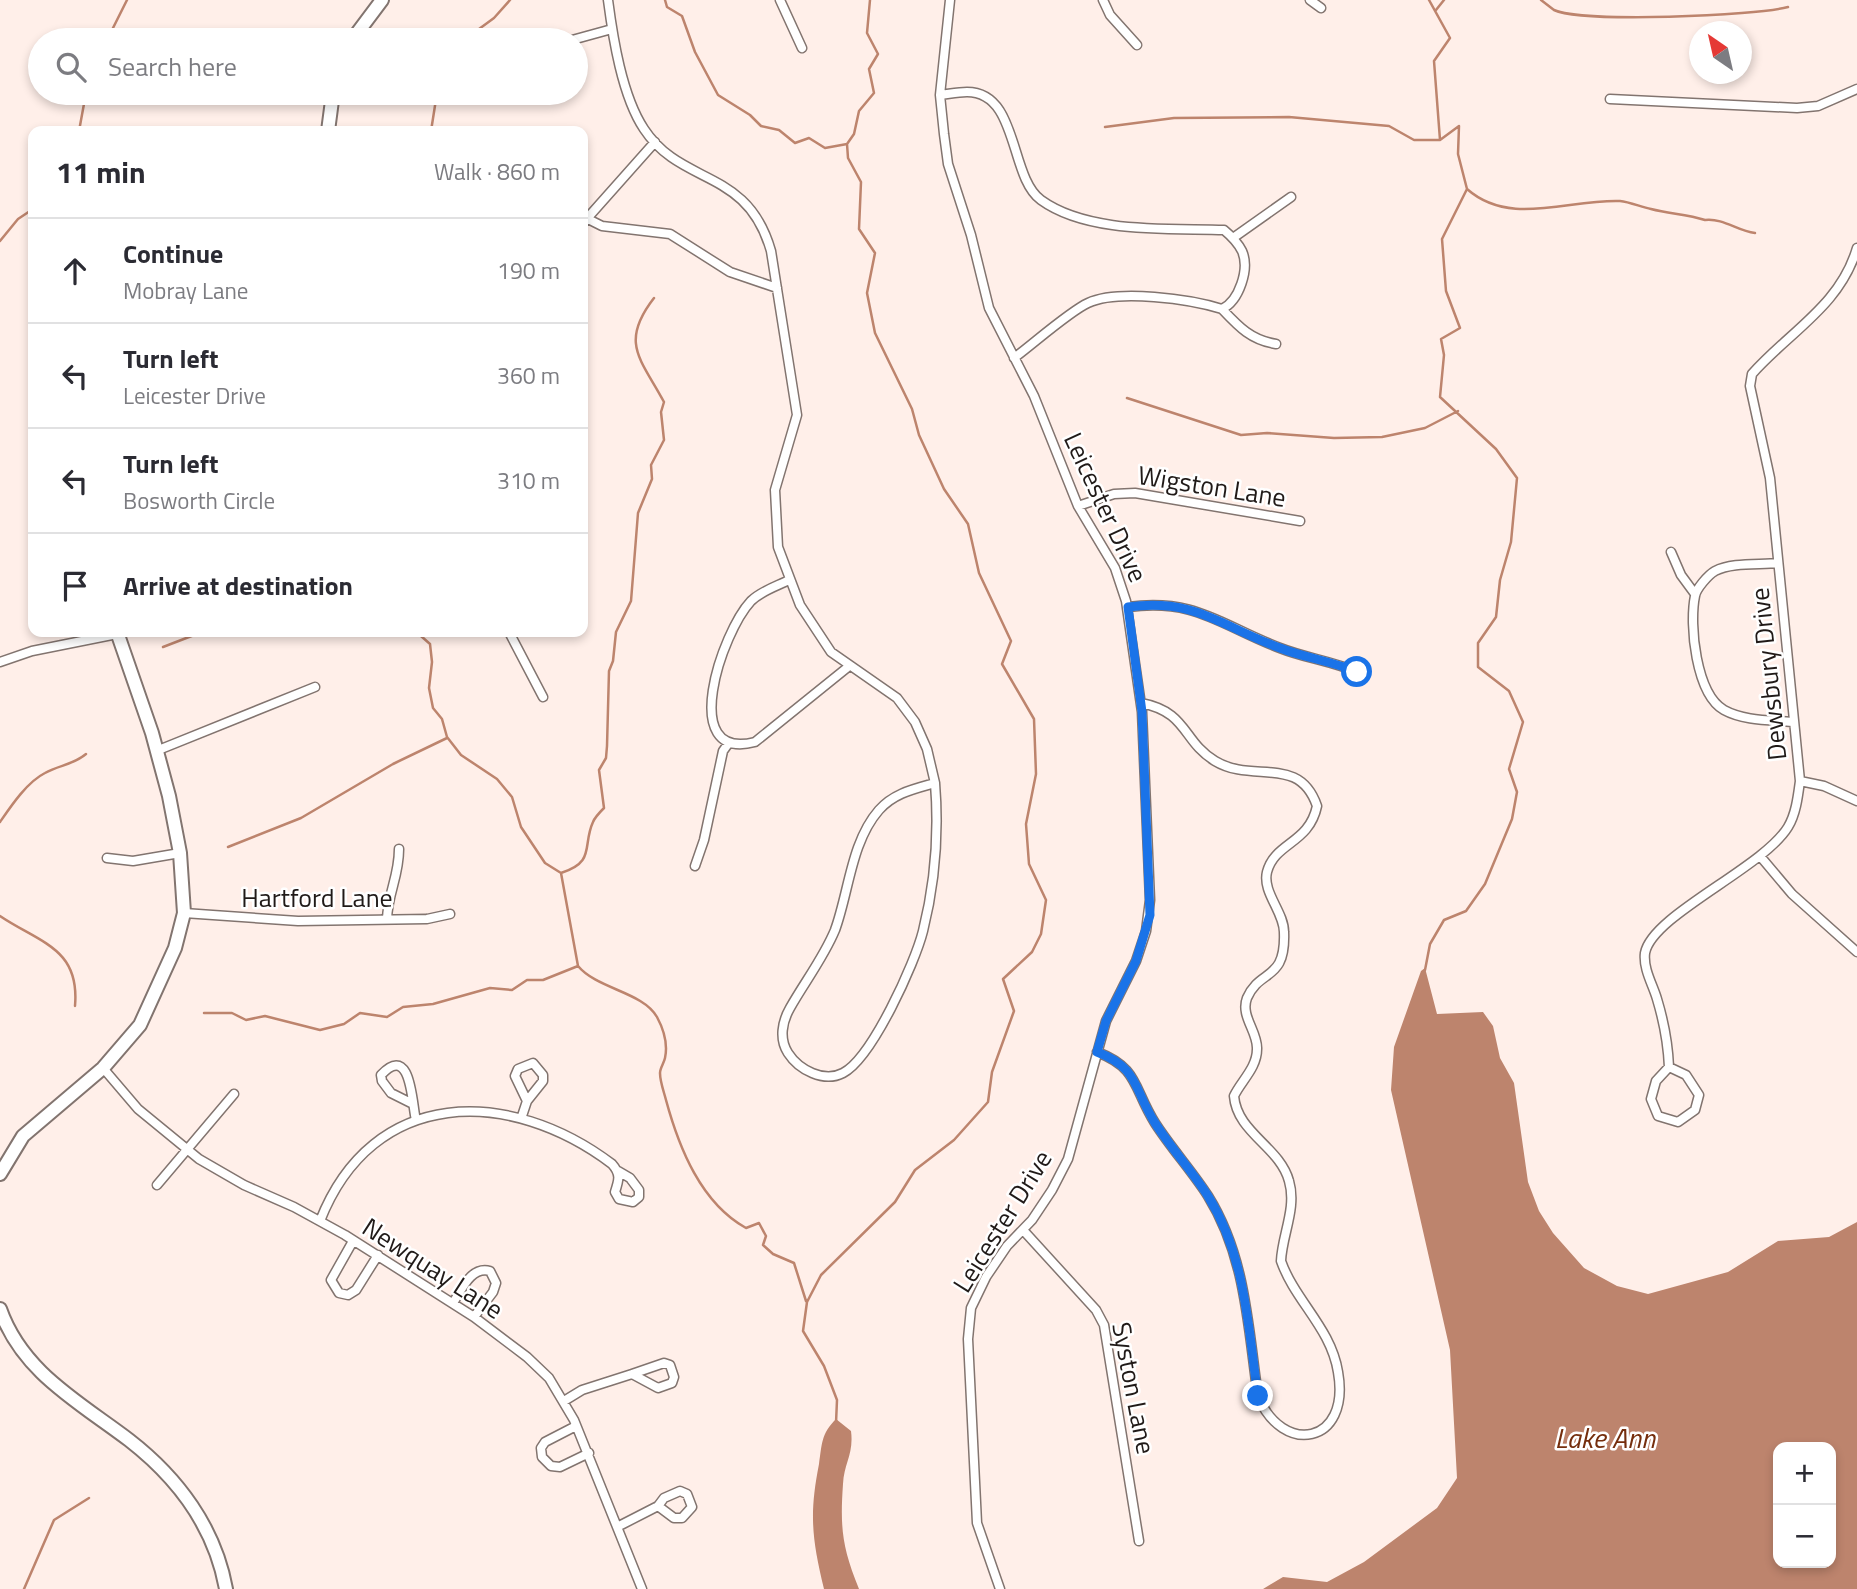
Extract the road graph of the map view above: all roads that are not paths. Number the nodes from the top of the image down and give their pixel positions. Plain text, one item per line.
1 (383, 0) edge
2 (608, 0) edge
3 (780, 0) edge
4 (950, 0) edge
5 (1103, 0) edge
6 (1310, 0) edge
7 (1321, 8) dead end
8 (361, 28) edge
9 (612, 29) junction
10 (588, 36) edge
11 (1137, 45) dead end
12 (803, 48) dead end
13 (1857, 89) edge
14 (940, 95) junction
15 (1610, 99) dead end
16 (331, 105) edge
17 (329, 126) edge
18 (655, 142) junction
19 (1291, 197) dead end
20 (588, 217) edge
21 (588, 222) edge
22 (1233, 238) junction
23 (1857, 248) edge
24 (777, 288) junction
25 (1222, 309) junction
26 (1276, 344) dead end
27 (1014, 358) junction
28 (1078, 506) junction
29 (1300, 521) dead end
30 (1671, 552) dead end
31 (1778, 563) junction
32 (789, 580) junction
33 (1695, 594) junction
34 (1128, 607) junction
35 (98, 637) edge
36 (118, 637) edge
37 (512, 637) edge
38 (0, 662) edge
39 (848, 667) junction
40 (1357, 672) dead end
41 (315, 687) dead end
42 (543, 697) dead end
43 (1141, 703) junction
44 (1792, 722) junction
45 (728, 744) junction
46 (156, 751) junction
47 (1800, 781) junction
48 (935, 783) junction
49 (1857, 801) edge
50 (399, 849) dead end
51 (180, 853) junction
52 (1760, 856) junction
53 (107, 859) dead end
54 (695, 866) dead end
55 (184, 913) junction
56 (450, 914) dead end
57 (387, 919) junction
58 (1857, 952) edge
59 (1097, 1052) junction
60 (1669, 1067) junction
61 (103, 1068) junction
62 (234, 1094) dead end
63 (527, 1101) junction
64 (411, 1104) junction
65 (522, 1116) junction
66 (416, 1120) junction
67 (187, 1149) junction
68 (618, 1171) dead end
69 (0, 1174) edge
70 (157, 1185) dead end
71 (320, 1221) junction
72 (1023, 1230) junction
73 (353, 1241) junction
74 (378, 1255) junction
75 (453, 1303) junction
76 (0, 1309) edge
77 (474, 1317) junction
78 (632, 1374) junction
79 (564, 1401) junction
80 (576, 1426) junction
81 (589, 1453) junction
82 (658, 1506) dead end
83 (619, 1526) junction
84 (1139, 1541) dead end
85 (226, 1589) edge
86 (642, 1589) edge
87 (1000, 1589) edge

1 - 8 main road
2 - 9 street
3 - 12 street
4 - 14 street, Leicester Drive
5 - 11 street
6 - 7 street
9 - 10 street
9 - 18 street
13 - 15 street
14 - 22 street
14 - 27 street, Leicester Drive
16 - 17 main road
18 - 20 street
18 - 24 street
19 - 22 street
21 - 24 street
22 - 25 street
23 - 31 street, Dewsbury Drive
24 - 32 street
25 - 26 street
25 - 27 street
27 - 28 street, Leicester Drive
28 - 29 street, Wigston Lane
28 - 34 street, Leicester Drive
30 - 33 street
31 - 33 street
31 - 44 street, Dewsbury Drive
32 - 39 street
32 - 45 street
33 - 44 street
34 - 40 street
34 - 43 street, Leicester Drive
35 - 38 street
36 - 46 main road
37 - 42 street
39 - 45 street
39 - 48 street
41 - 46 street
43 - 59 street, Leicester Drive
43 - 59 street
44 - 47 street, Dewsbury Drive
45 - 54 street
46 - 51 main road
47 - 49 street
47 - 52 street, Dewsbury Drive
48 - 48 street
50 - 57 street
51 - 53 street
51 - 55 main road
52 - 58 street
52 - 60 street, Dewsbury Drive
55 - 57 street, Hartford Lane
55 - 61 main road
56 - 57 street, Hartford Lane
59 - 72 street, Leicester Drive
60 - 60 street
61 - 67 street, Newquay Lane
61 - 69 main road
62 - 67 street
63 - 63 street
63 - 65 street
64 - 64 street
64 - 66 street
65 - 66 street
65 - 68 street
66 - 71 street
67 - 70 street
67 - 71 street, Newquay Lane
71 - 73 street, Newquay Lane
72 - 84 street, Syston Lane
72 - 87 street, Leicester Drive
73 - 74 street, Newquay Lane
73 - 74 street
74 - 75 street, Newquay Lane
75 - 77 street, Newquay Lane
75 - 77 street
76 - 85 main road
77 - 79 street, Newquay Lane
78 - 78 street
78 - 79 street
79 - 80 street, Newquay Lane
80 - 81 street, Newquay Lane
80 - 81 street
81 - 83 street, Newquay Lane
82 - 83 street
83 - 86 street, Newquay Lane

